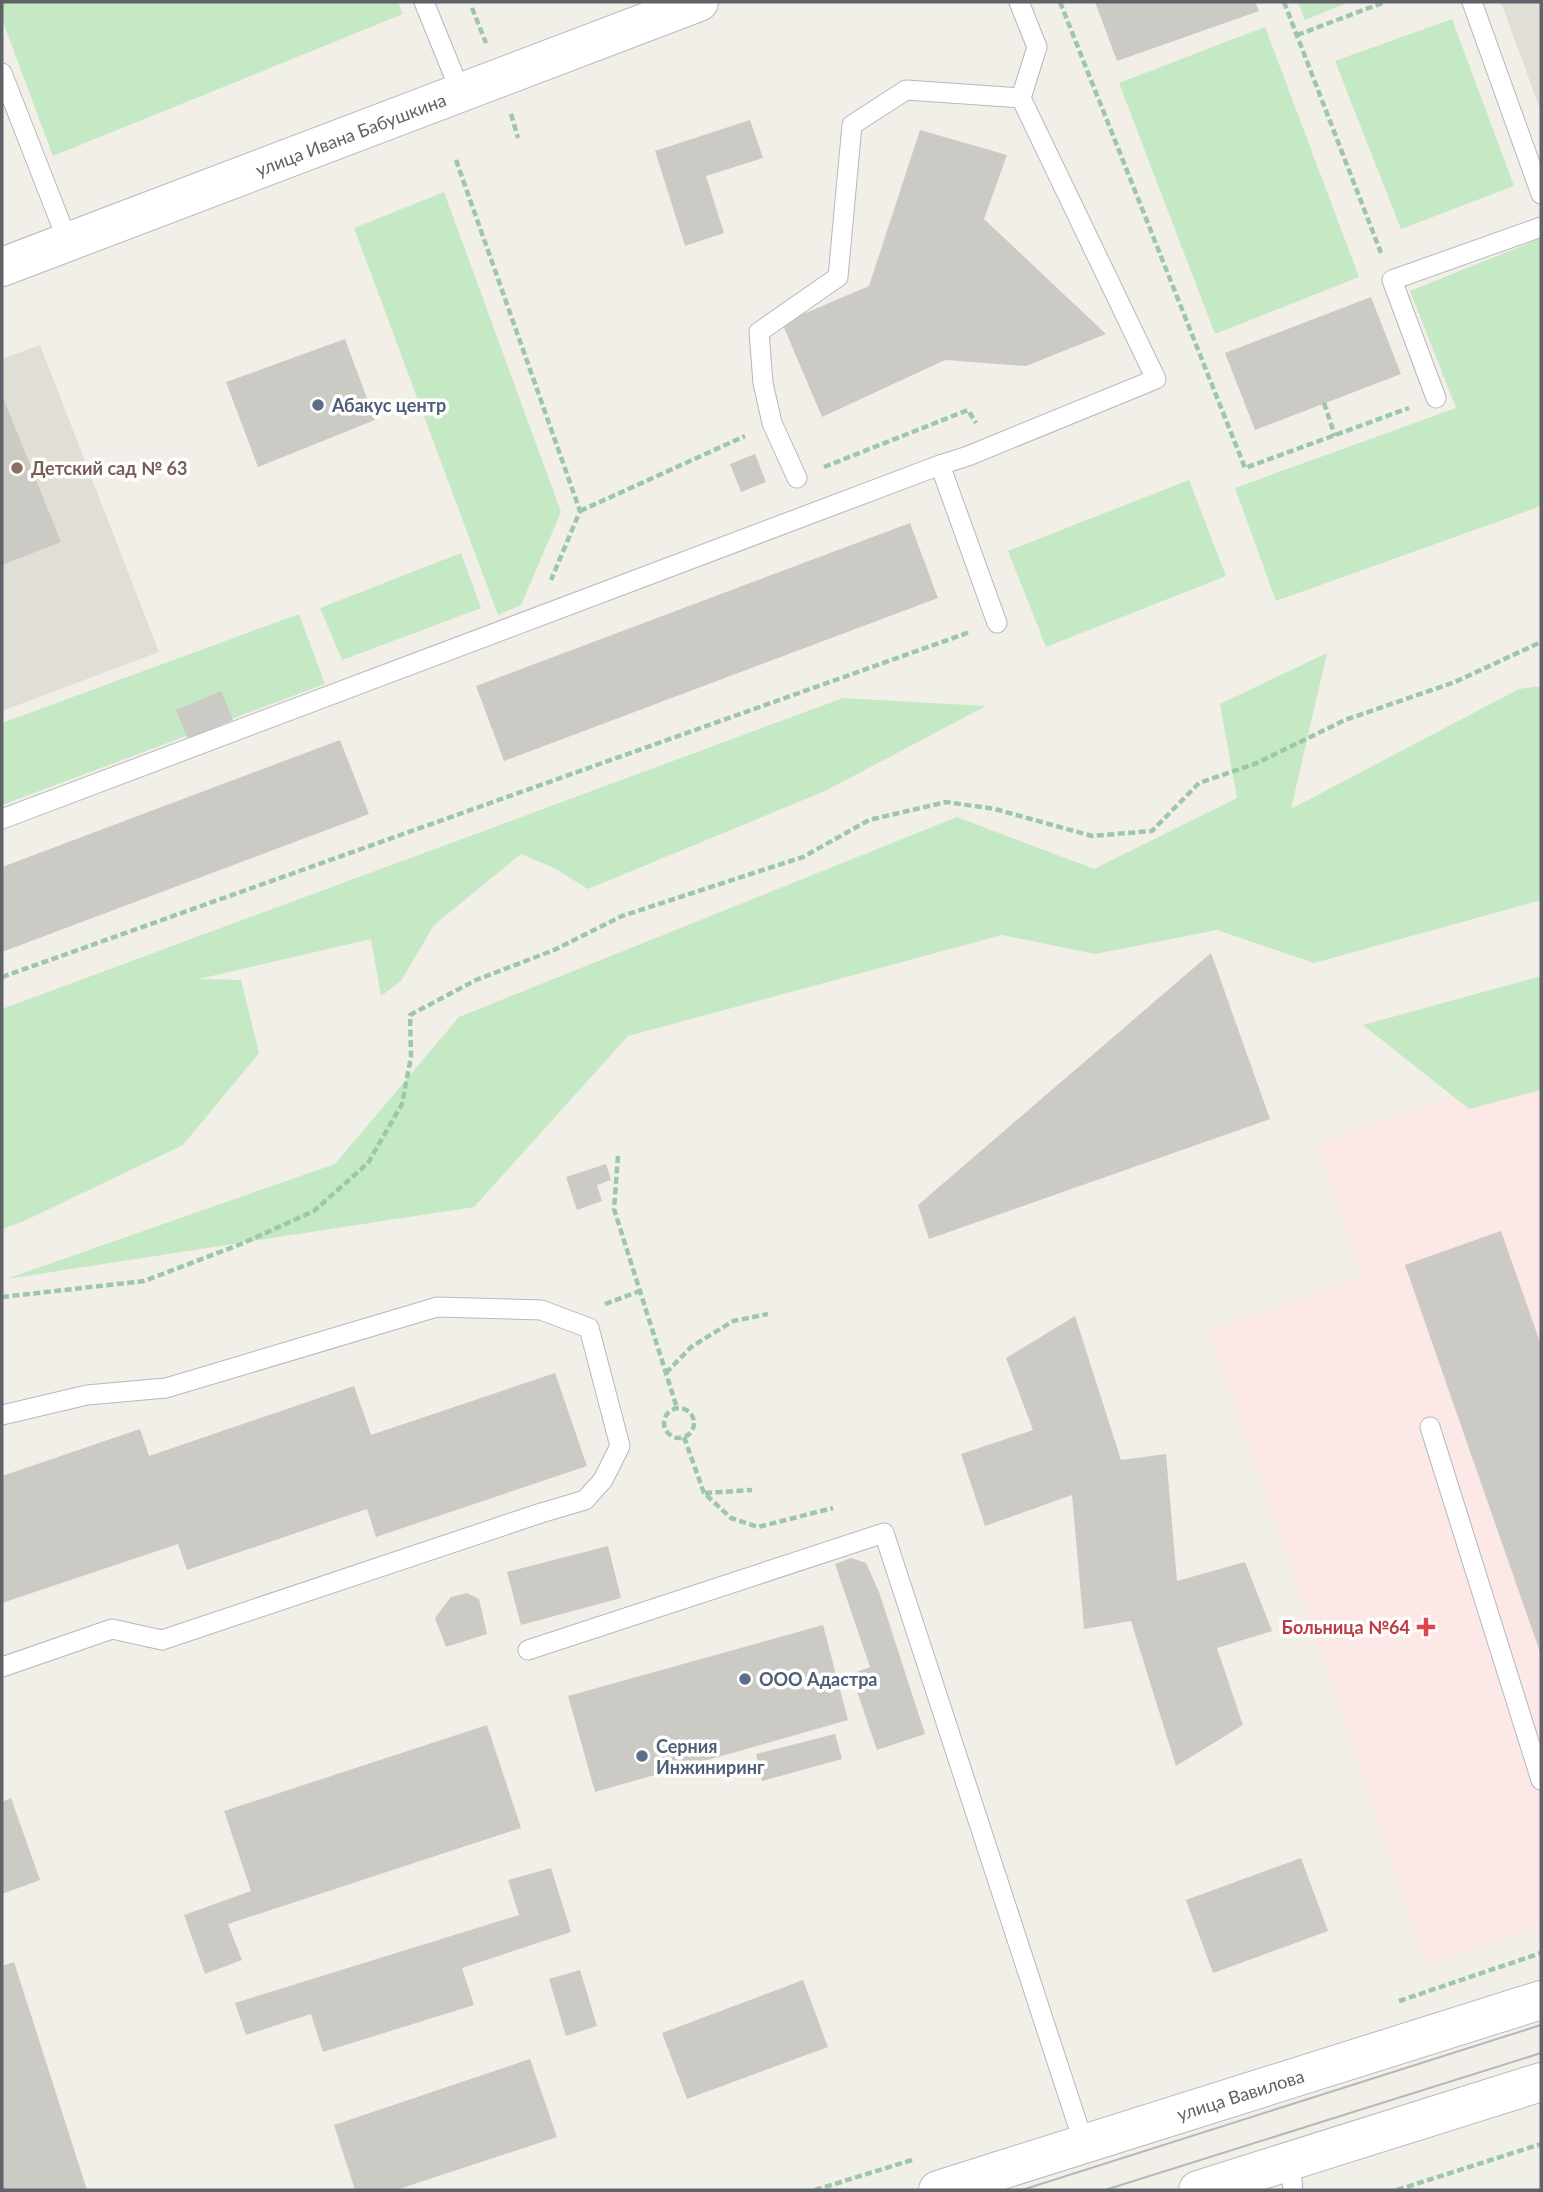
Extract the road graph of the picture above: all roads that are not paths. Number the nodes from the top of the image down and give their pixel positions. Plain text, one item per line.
1 (424, 2) edge
2 (699, 2) edge
3 (1019, 2) edge
4 (1472, 2) edge
5 (2, 73) edge
6 (461, 93) junction
7 (1021, 98) junction
8 (1541, 194) edge
9 (1541, 227) edge
10 (68, 242) junction
11 (2, 267) edge
12 (1436, 398) road end
13 (940, 465) junction
14 (797, 478) road end
15 (997, 623) road end
16 (2, 818) edge
17 (2, 1415) edge
18 (1430, 1427) dead end
19 (528, 1650) dead end
20 (2, 1667) edge
21 (1541, 1780) edge
22 (1541, 2000) edge
23 (1541, 2082) edge
24 (1084, 2144) junction
25 (1292, 2176) edge
26 (938, 2190) edge
27 (1198, 2190) edge

1 - 6 lane
2 - 6 main road, улица Ивана Бабушкина
3 - 7 lane
4 - 8 lane
5 - 10 lane
6 - 10 main road, улица Ивана Бабушкина
7 - 13 lane
7 - 14 lane
9 - 12 lane
10 - 11 main road, улица Ивана Бабушкина
13 - 15 lane
13 - 16 lane
17 - 20 lane
18 - 21 lane
19 - 24 lane
22 - 24 main road, улица Вавилова
23 - 25 main road
24 - 26 main road, улица Вавилова
25 - 27 main road

